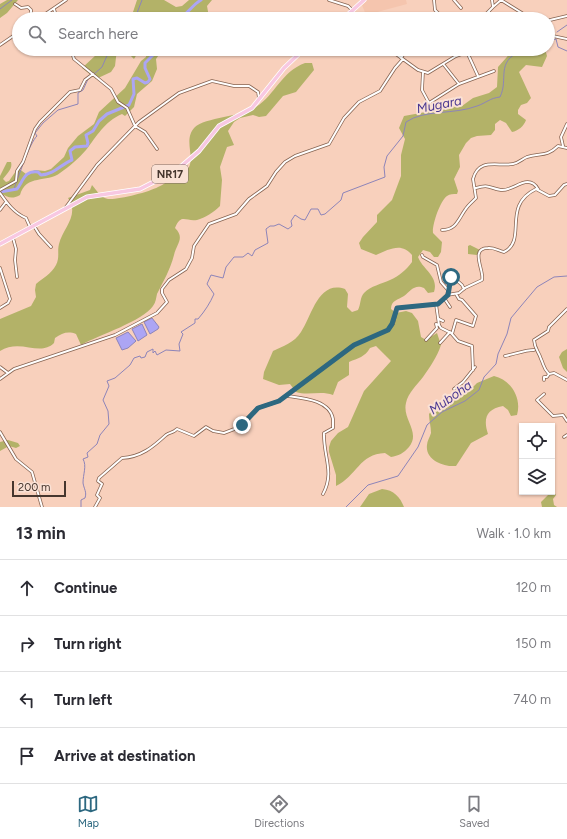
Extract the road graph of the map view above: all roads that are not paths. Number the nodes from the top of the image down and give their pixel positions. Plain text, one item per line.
1 (66, 0) edge
2 (329, 0) edge
3 (364, 0) edge
4 (434, 0) edge
5 (454, 0) edge
6 (492, 0) edge
7 (501, 0) edge
8 (15, 4) dead end
9 (493, 7) junction
10 (461, 8) dead end
11 (54, 9) junction
12 (353, 11) joint
13 (30, 12) edge
14 (49, 12) edge
15 (55, 12) edge
16 (437, 12) edge
17 (489, 12) edge
18 (520, 12) edge
19 (567, 16) edge
20 (555, 19) edge
21 (555, 36) edge
22 (12, 37) edge
23 (567, 39) edge
24 (0, 45) edge
25 (73, 56) edge
26 (296, 56) edge
27 (398, 56) edge
28 (456, 56) edge
29 (469, 56) edge
30 (401, 58) joint
31 (403, 59) junction
32 (444, 65) junction
33 (494, 71) dead end
34 (423, 72) junction
35 (92, 74) junction
36 (478, 76) junction
37 (459, 84) junction
38 (260, 98) junction
39 (567, 124) edge
40 (135, 126) junction
41 (563, 146) junction
42 (567, 148) edge
43 (157, 149) dead end
44 (567, 184) edge
45 (476, 188) junction
46 (538, 189) junction
47 (0, 191) edge
48 (6, 202) junction
49 (65, 208) junction
50 (0, 210) edge
51 (32, 226) junction
52 (442, 230) dead end
53 (12, 237) junction
54 (0, 244) edge
55 (51, 247) dead end
56 (422, 255) dead end
57 (0, 268) edge
58 (17, 277) dead end
59 (464, 289) junction
60 (448, 290) junction
61 (456, 294) junction
62 (448, 295) junction
63 (444, 298) junction
64 (436, 304) junction
65 (450, 307) dead end
66 (0, 308) edge
67 (567, 310) edge
68 (439, 319) junction
69 (443, 321) dead end
70 (439, 324) junction
71 (450, 332) junction
72 (452, 334) junction
73 (426, 340) dead end
74 (440, 343) dead end
75 (537, 352) junction
76 (505, 356) dead end
77 (0, 367) edge
78 (475, 367) dead end
79 (473, 370) junction
80 (8, 373) junction
81 (549, 374) junction
82 (0, 379) edge
83 (544, 380) dead end
84 (567, 380) edge
85 (454, 389) dead end
86 (544, 394) dead end
87 (287, 395) junction
88 (567, 421) edge
89 (0, 432) edge
90 (567, 435) edge
91 (564, 437) dead end
92 (323, 494) dead end
93 (42, 507) edge
94 (95, 507) edge

1 - 11 street
2 - 12 street
3 - 12 main road
4 - 16 street
5 - 10 street
6 - 9 street
7 - 9 street
7 - 18 street
8 - 13 street
9 - 17 street
11 - 14 street
11 - 15 street
19 - 20 street
21 - 23 street
22 - 24 street
25 - 35 street
26 - 38 main road, NR17
27 - 30 street
28 - 32 street
29 - 36 street
30 - 31 street
31 - 34 street
31 - 80 street
32 - 34 street
32 - 37 street
33 - 36 street
34 - 37 street
35 - 40 street
35 - 47 street
36 - 37 street
38 - 40 street
38 - 49 main road, NR17
39 - 41 street
40 - 43 street
40 - 49 street
41 - 42 street
41 - 45 street
44 - 46 street
45 - 46 street
45 - 52 street
46 - 59 street
47 - 48 street
48 - 50 street
48 - 51 street
49 - 51 main road, NR17
51 - 53 main road, NR17
51 - 55 street
53 - 54 main road, NR17
53 - 58 street
56 - 60 street
57 - 66 street
59 - 60 street
59 - 61 street
60 - 62 street
61 - 62 street
61 - 72 street
62 - 63 street
63 - 64 street
63 - 65 street
64 - 68 street
64 - 87 street
67 - 75 street
68 - 69 street
68 - 70 street
70 - 71 street
70 - 73 street
71 - 72 street
71 - 74 street
72 - 79 street
75 - 76 street
75 - 81 street
77 - 80 street
78 - 79 street
79 - 85 street
80 - 82 street
81 - 83 street
81 - 84 street
86 - 88 street
87 - 92 street
87 - 94 street
89 - 93 street
90 - 91 street

